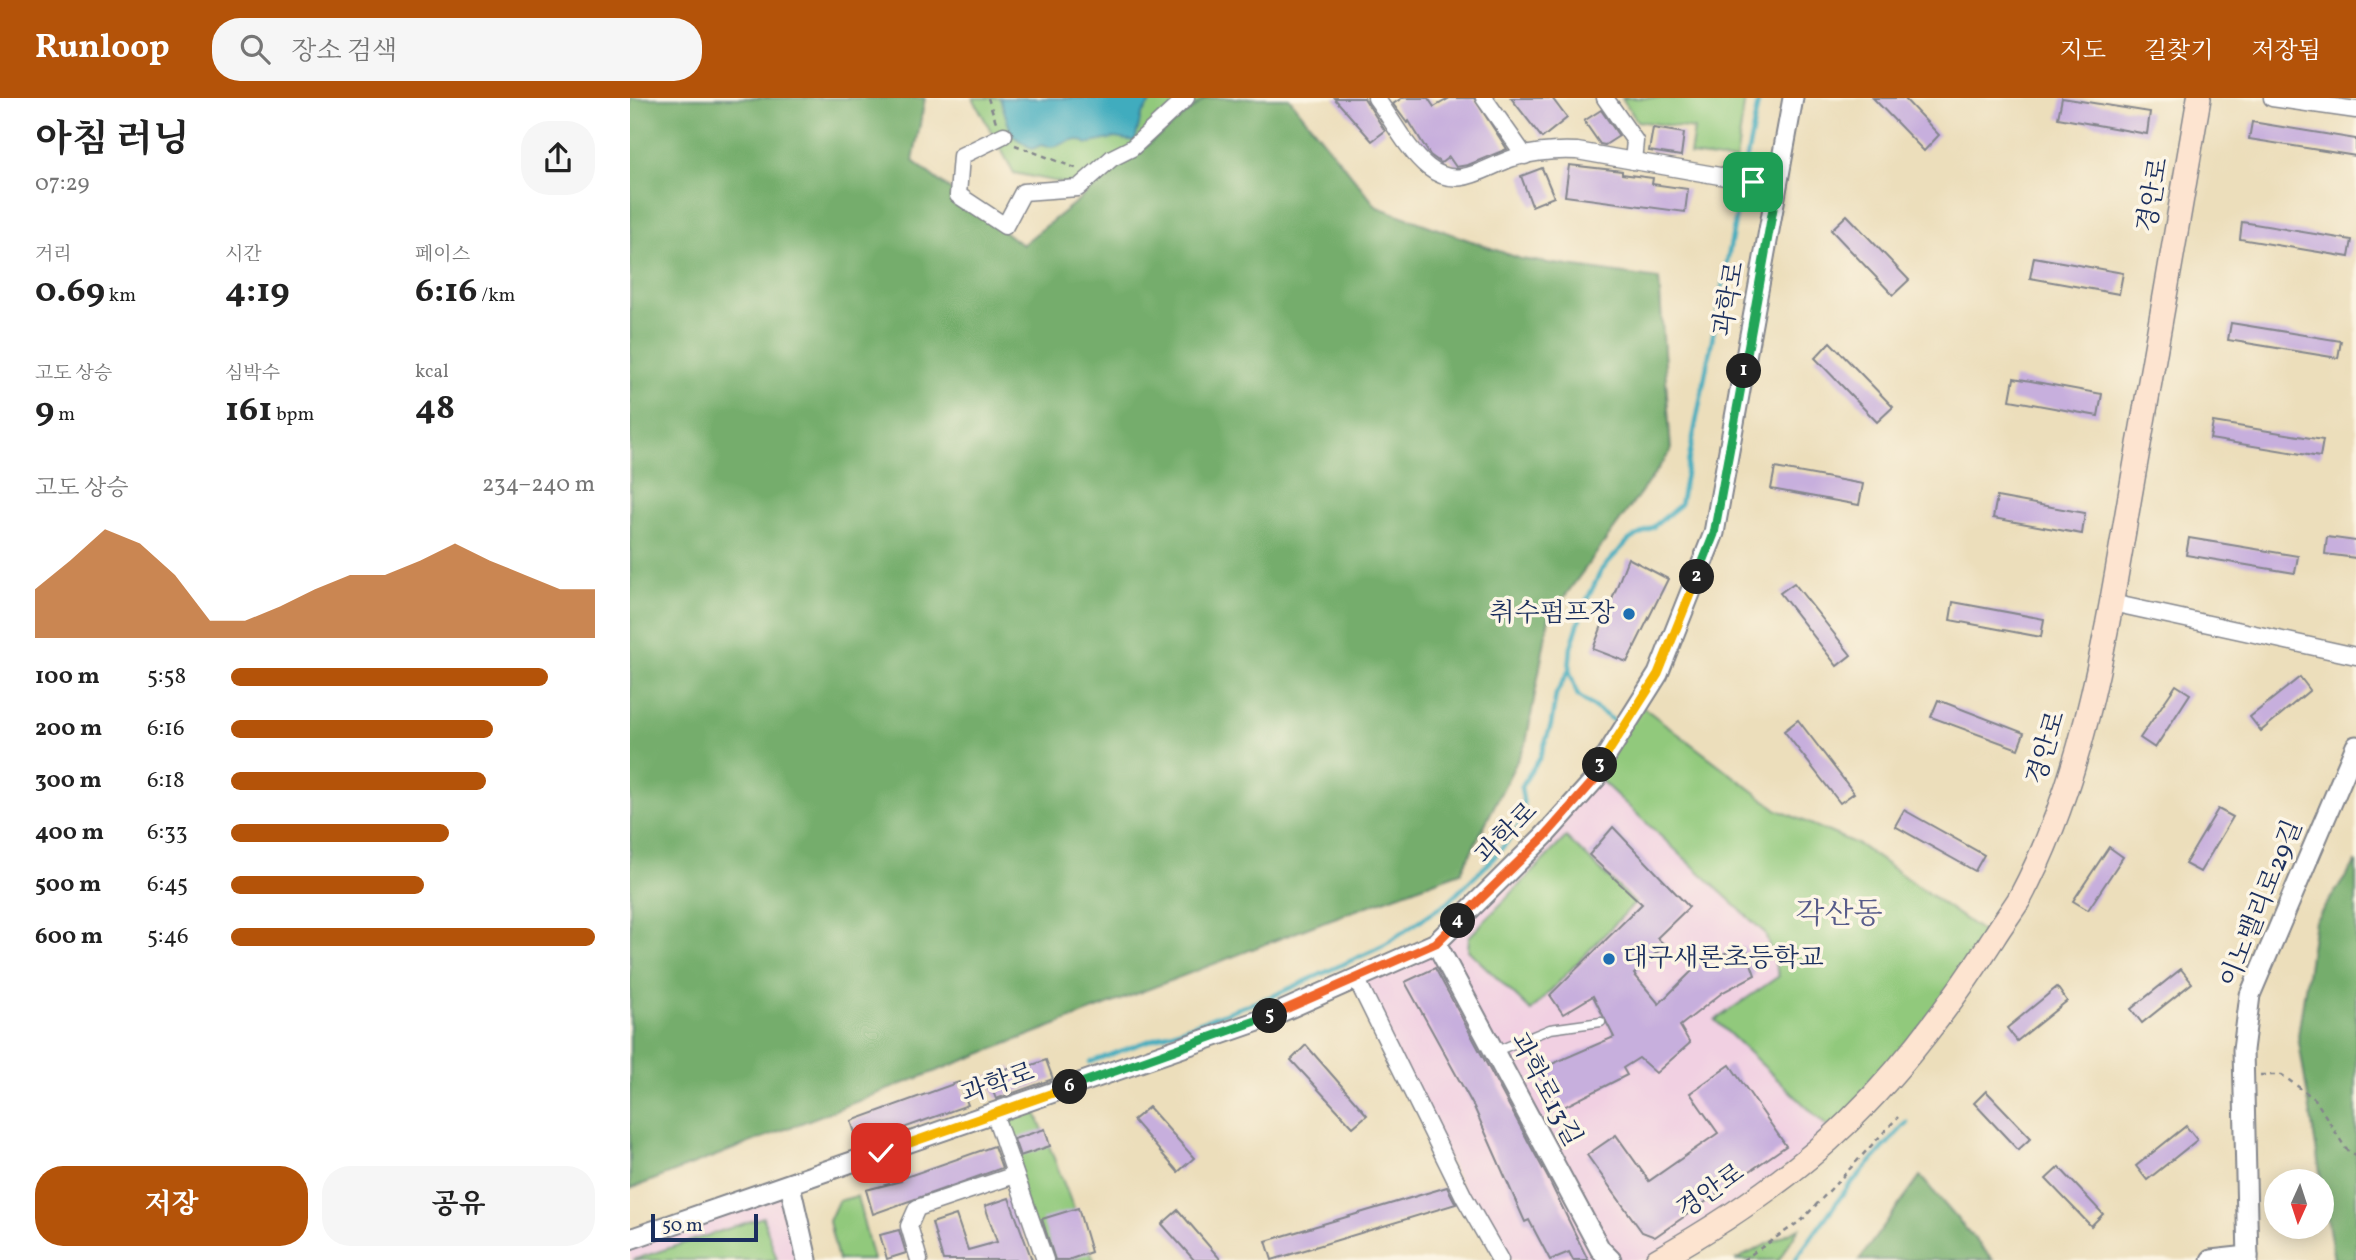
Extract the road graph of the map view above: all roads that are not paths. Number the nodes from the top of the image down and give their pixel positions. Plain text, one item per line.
1 (1186, 98) edge
2 (1376, 98) edge
3 (1485, 98) edge
4 (1605, 98) edge
5 (1793, 98) edge
6 (2199, 98) edge
7 (2272, 98) edge
8 (2356, 110) edge
9 (1004, 135) road end
10 (1525, 156) junction
11 (1633, 160) junction
12 (1777, 186) junction
13 (2112, 603) junction
14 (2356, 656) edge
15 (2356, 746) edge
16 (1436, 943) junction
17 (1356, 978) junction
18 (1601, 1022) dead end
19 (1494, 1052) junction
20 (994, 1113) junction
21 (1016, 1175) junction
22 (790, 1185) junction
23 (630, 1239) edge
24 (2248, 1258) edge
25 (807, 1260) edge
26 (919, 1260) edge
27 (1045, 1260) edge
28 (1500, 1260) edge
29 (1611, 1260) edge
30 (1657, 1260) edge
31 (2211, 1260) edge

1 - 9 street
2 - 10 street
3 - 10 street
4 - 11 street
5 - 12 street, 과학로
6 - 13 main road, 경안로
7 - 8 street
10 - 11 street
11 - 12 street
12 - 16 street, 과학로
13 - 14 street
13 - 30 main road, 경안로
15 - 24 street, 이노밸리로29길
16 - 17 street, 과학로
16 - 19 street, 과학로13길
17 - 20 street, 과학로
17 - 28 street
18 - 19 lane
19 - 29 street, 과학로13길
20 - 21 street
20 - 22 street, 과학로
21 - 26 street
21 - 27 street
22 - 23 street, 과학로
22 - 25 street
24 - 31 street, 이노밸리로29길

